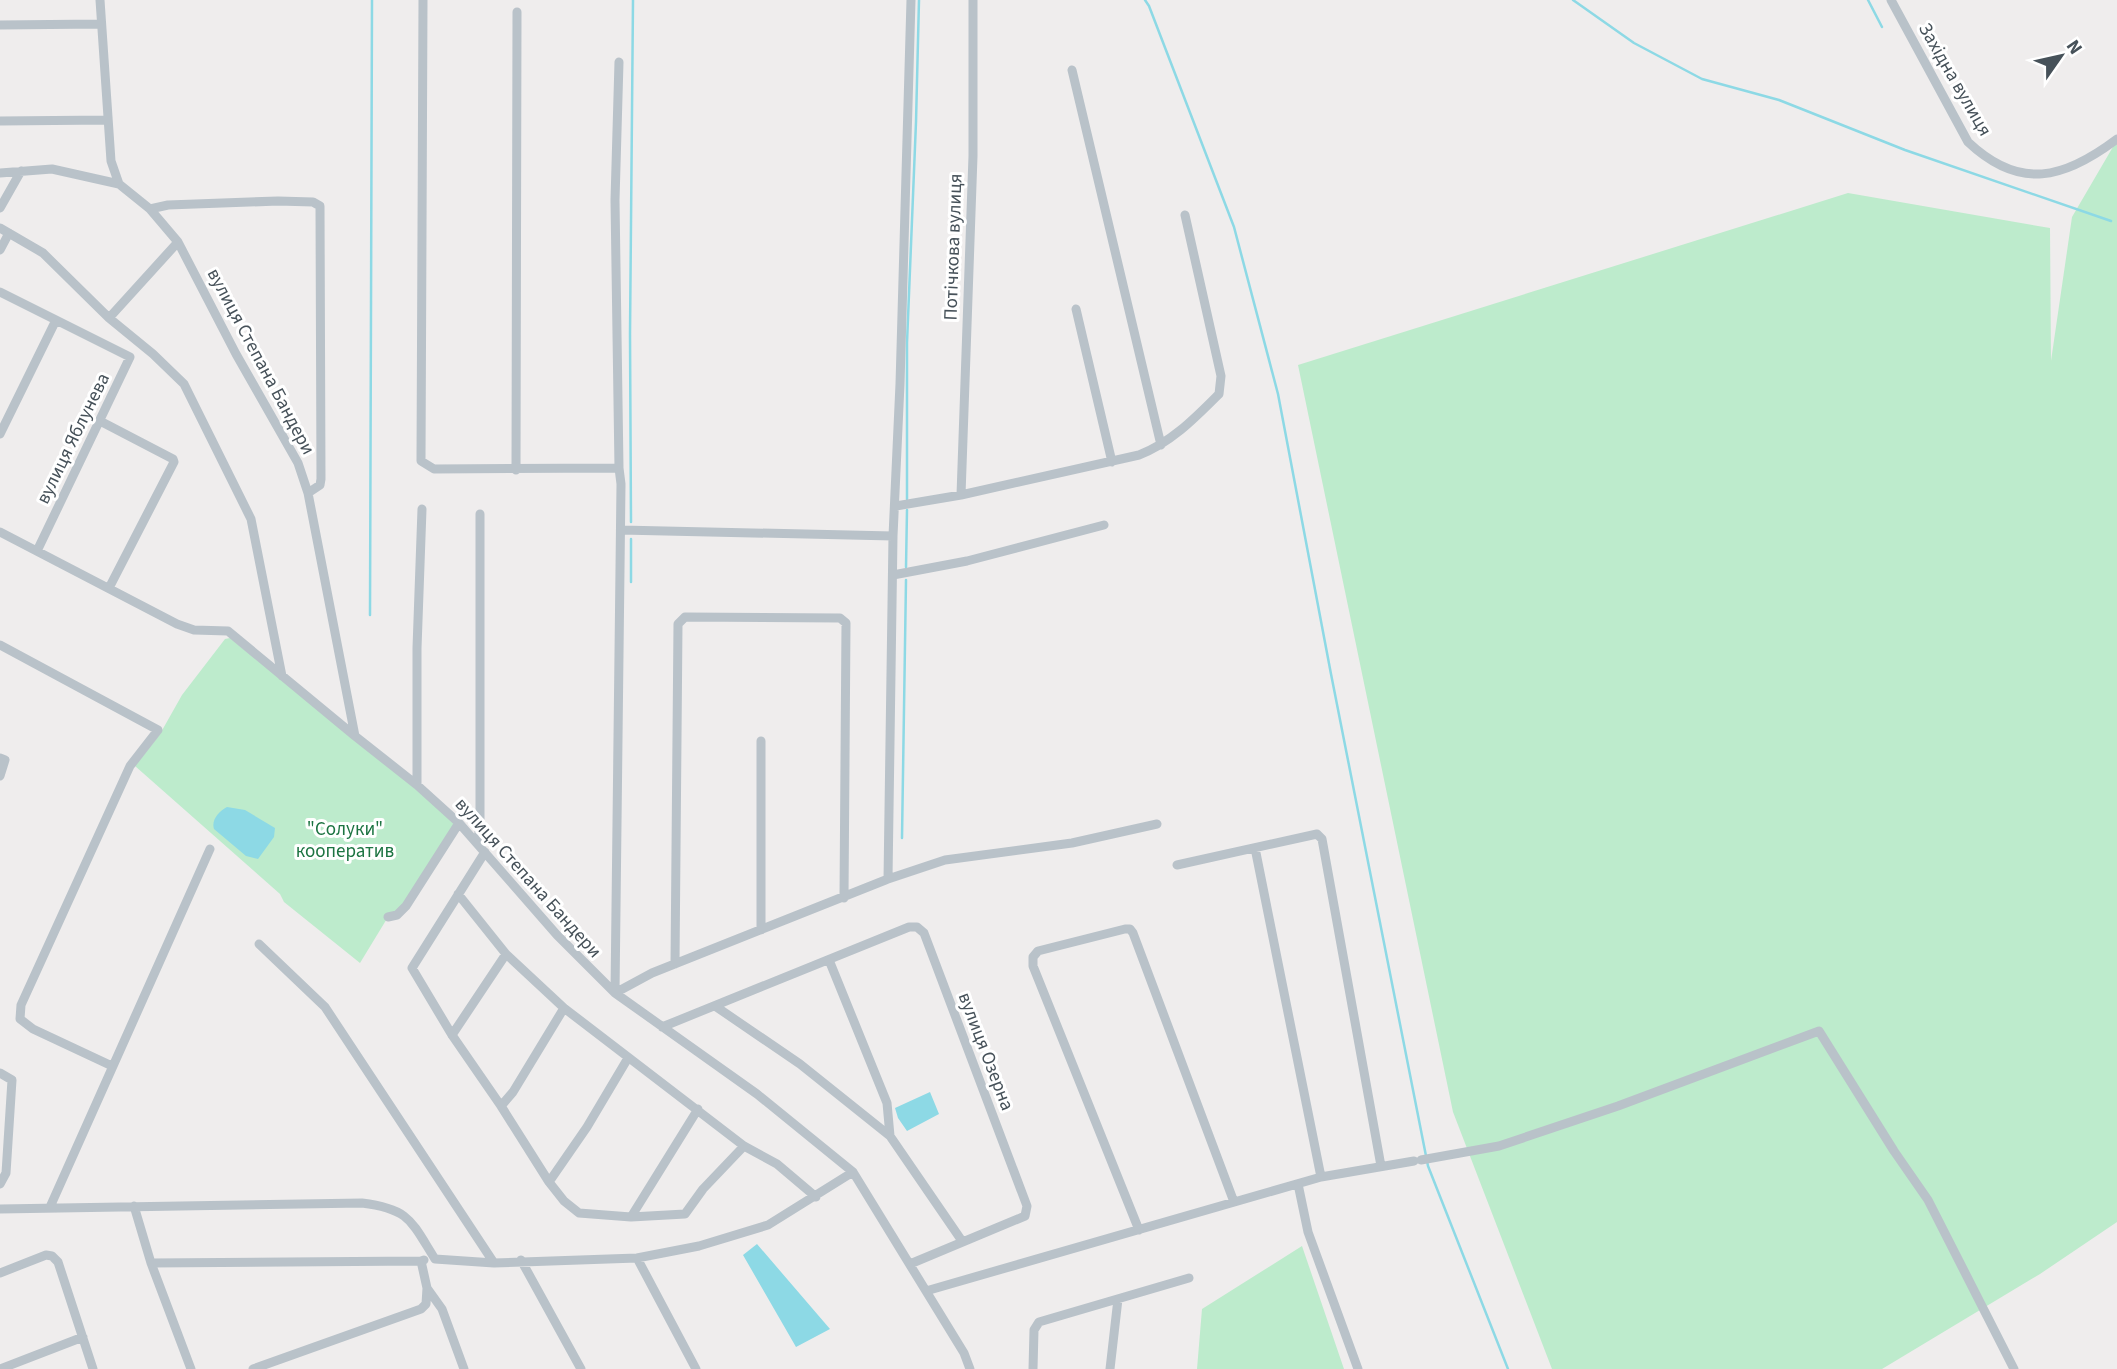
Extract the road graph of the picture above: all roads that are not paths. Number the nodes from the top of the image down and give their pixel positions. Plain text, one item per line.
1 (100, 0) edge
2 (423, 0) edge
3 (911, 0) edge
4 (973, 0) edge
5 (1891, 0) edge
6 (517, 12) dead end
7 (100, 24) junction
8 (0, 25) edge
9 (619, 62) dead end
10 (1072, 70) dead end
11 (108, 120) junction
12 (0, 121) edge
13 (2117, 139) edge
14 (21, 172) junction
15 (0, 173) edge
16 (119, 184) junction
17 (0, 208) edge
18 (150, 209) junction
19 (1185, 215) dead end
20 (0, 228) edge
21 (9, 233) junction
22 (178, 242) junction
23 (0, 250) edge
24 (0, 292) edge
25 (1076, 309) dead end
26 (109, 318) junction
27 (56, 320) junction
28 (100, 421) junction
29 (0, 434) edge
30 (1161, 445) junction
31 (1112, 462) junction
32 (619, 468) junction
33 (516, 470) junction
34 (308, 493) junction
35 (961, 495) junction
36 (896, 506) junction
37 (422, 509) dead end
38 (480, 514) dead end
39 (1104, 525) dead end
40 (621, 530) junction
41 (0, 532) edge
42 (893, 536) junction
43 (37, 551) junction
44 (893, 575) junction
45 (109, 588) junction
46 (0, 645) edge
47 (282, 676) junction
48 (355, 736) junction
49 (761, 741) dead end
50 (0, 758) edge
51 (0, 776) edge
52 (417, 785) junction
53 (459, 823) junction
54 (1157, 824) dead end
55 (478, 841) junction
56 (1255, 848) junction
57 (210, 849) dead end
58 (485, 852) junction
59 (1177, 865) dead end
60 (888, 879) junction
61 (458, 894) junction
62 (844, 898) junction
63 (388, 917) dead end
64 (761, 930) junction
65 (259, 944) dead end
66 (506, 954) junction
67 (829, 960) junction
68 (676, 964) junction
69 (615, 993) junction
70 (715, 1006) junction
71 (564, 1008) junction
72 (662, 1027) junction
73 (452, 1034) junction
74 (628, 1058) junction
75 (112, 1066) junction
76 (0, 1073) edge
77 (501, 1106) junction
78 (698, 1109) junction
79 (890, 1136) junction
80 (744, 1146) junction
81 (1381, 1166) junction
82 (853, 1172) junction
83 (1321, 1177) junction
84 (549, 1182) junction
85 (0, 1184) edge
86 (1298, 1184) junction
87 (816, 1197) junction
88 (1234, 1202) junction
89 (134, 1206) junction
90 (50, 1207) junction
91 (0, 1209) edge
92 (631, 1217) junction
93 (1139, 1230) junction
94 (962, 1241) junction
95 (637, 1258) junction
96 (435, 1259) junction
97 (521, 1260) junction
98 (421, 1261) junction
99 (151, 1263) junction
100 (494, 1263) junction
101 (910, 1264) junction
102 (0, 1273) edge
103 (1189, 1278) dead end
104 (427, 1288) junction
105 (926, 1291) junction
106 (1118, 1299) junction
107 (83, 1337) junction
108 (0, 1369) edge
109 (93, 1369) edge
110 (191, 1369) edge
111 (253, 1369) edge
112 (464, 1369) edge
113 (581, 1369) edge
114 (696, 1369) edge
115 (970, 1369) edge
116 (1033, 1369) edge
117 (1110, 1369) edge
118 (1358, 1369) edge
119 (2014, 1369) edge

1 - 7 street
2 - 33 street
3 - 36 street
4 - 35 street, Потічкова вулиця
5 - 13 street, Західна вулиця
6 - 33 street
7 - 8 street
7 - 11 street
9 - 32 street
10 - 30 street
11 - 12 street
11 - 16 street
14 - 15 street
14 - 16 street
14 - 17 street
16 - 18 street, вулиця Степана Бандери
18 - 22 street, вулиця Степана Бандери
18 - 34 street
19 - 30 street
20 - 21 street
21 - 23 street
21 - 26 street
22 - 26 street
22 - 34 street, вулиця Степана Бандери
24 - 27 street, вулиця Яблунева
25 - 31 street
26 - 47 street
27 - 28 street, вулиця Яблунева
27 - 29 street
28 - 43 street, вулиця Яблунева
28 - 45 street
30 - 31 street
31 - 35 street
32 - 33 street
32 - 40 street
34 - 48 street, вулиця Степана Бандери
35 - 36 street
36 - 42 street
37 - 52 street
38 - 55 street
39 - 44 street
40 - 42 street
40 - 69 street
41 - 43 street
42 - 44 street
43 - 45 street
44 - 60 street
45 - 47 street
46 - 75 street
47 - 48 street
48 - 52 street, вулиця Степана Бандери
49 - 64 street
50 - 51 street
52 - 53 street, вулиця Степана Бандери
53 - 55 street, вулиця Степана Бандери
53 - 63 street
54 - 60 street
55 - 58 street, вулиця Степана Бандери
56 - 59 street
56 - 81 street
56 - 83 street
57 - 75 street
58 - 61 street
58 - 69 street, вулиця Степана Бандери
60 - 62 street
61 - 66 street
61 - 73 street
62 - 64 street
62 - 68 street
64 - 68 street
65 - 100 street
66 - 71 street
66 - 73 street
67 - 70 street, вулиця Озерна
67 - 79 street
67 - 94 street, вулиця Озерна
68 - 69 street
69 - 72 street, вулиця Степана Бандери
70 - 72 street, вулиця Озерна
70 - 79 street
71 - 74 street
71 - 77 street
72 - 82 street, вулиця Степана Бандери
73 - 77 street
74 - 78 street
74 - 84 street
75 - 90 street
76 - 85 street
77 - 84 street
78 - 80 street
78 - 92 street
79 - 94 street
80 - 87 street
80 - 92 street
81 - 83 street
81 - 119 street
82 - 87 street
82 - 101 street, вулиця Степана Бандери
83 - 86 street
84 - 92 street
86 - 88 street
86 - 118 street
87 - 95 street
88 - 93 street
88 - 93 street
89 - 90 street
89 - 96 street
89 - 99 street
90 - 91 street
93 - 105 street
94 - 101 street, вулиця Озерна
95 - 97 street
95 - 114 street
96 - 98 street
96 - 100 street
97 - 100 street
97 - 113 street
98 - 99 street
98 - 104 street
99 - 110 street
101 - 105 street, вулиця Степана Бандери
102 - 107 street
103 - 106 street
104 - 111 street
104 - 112 street
105 - 115 street, вулиця Степана Бандери
106 - 116 street
106 - 117 street
107 - 108 street
107 - 109 street

